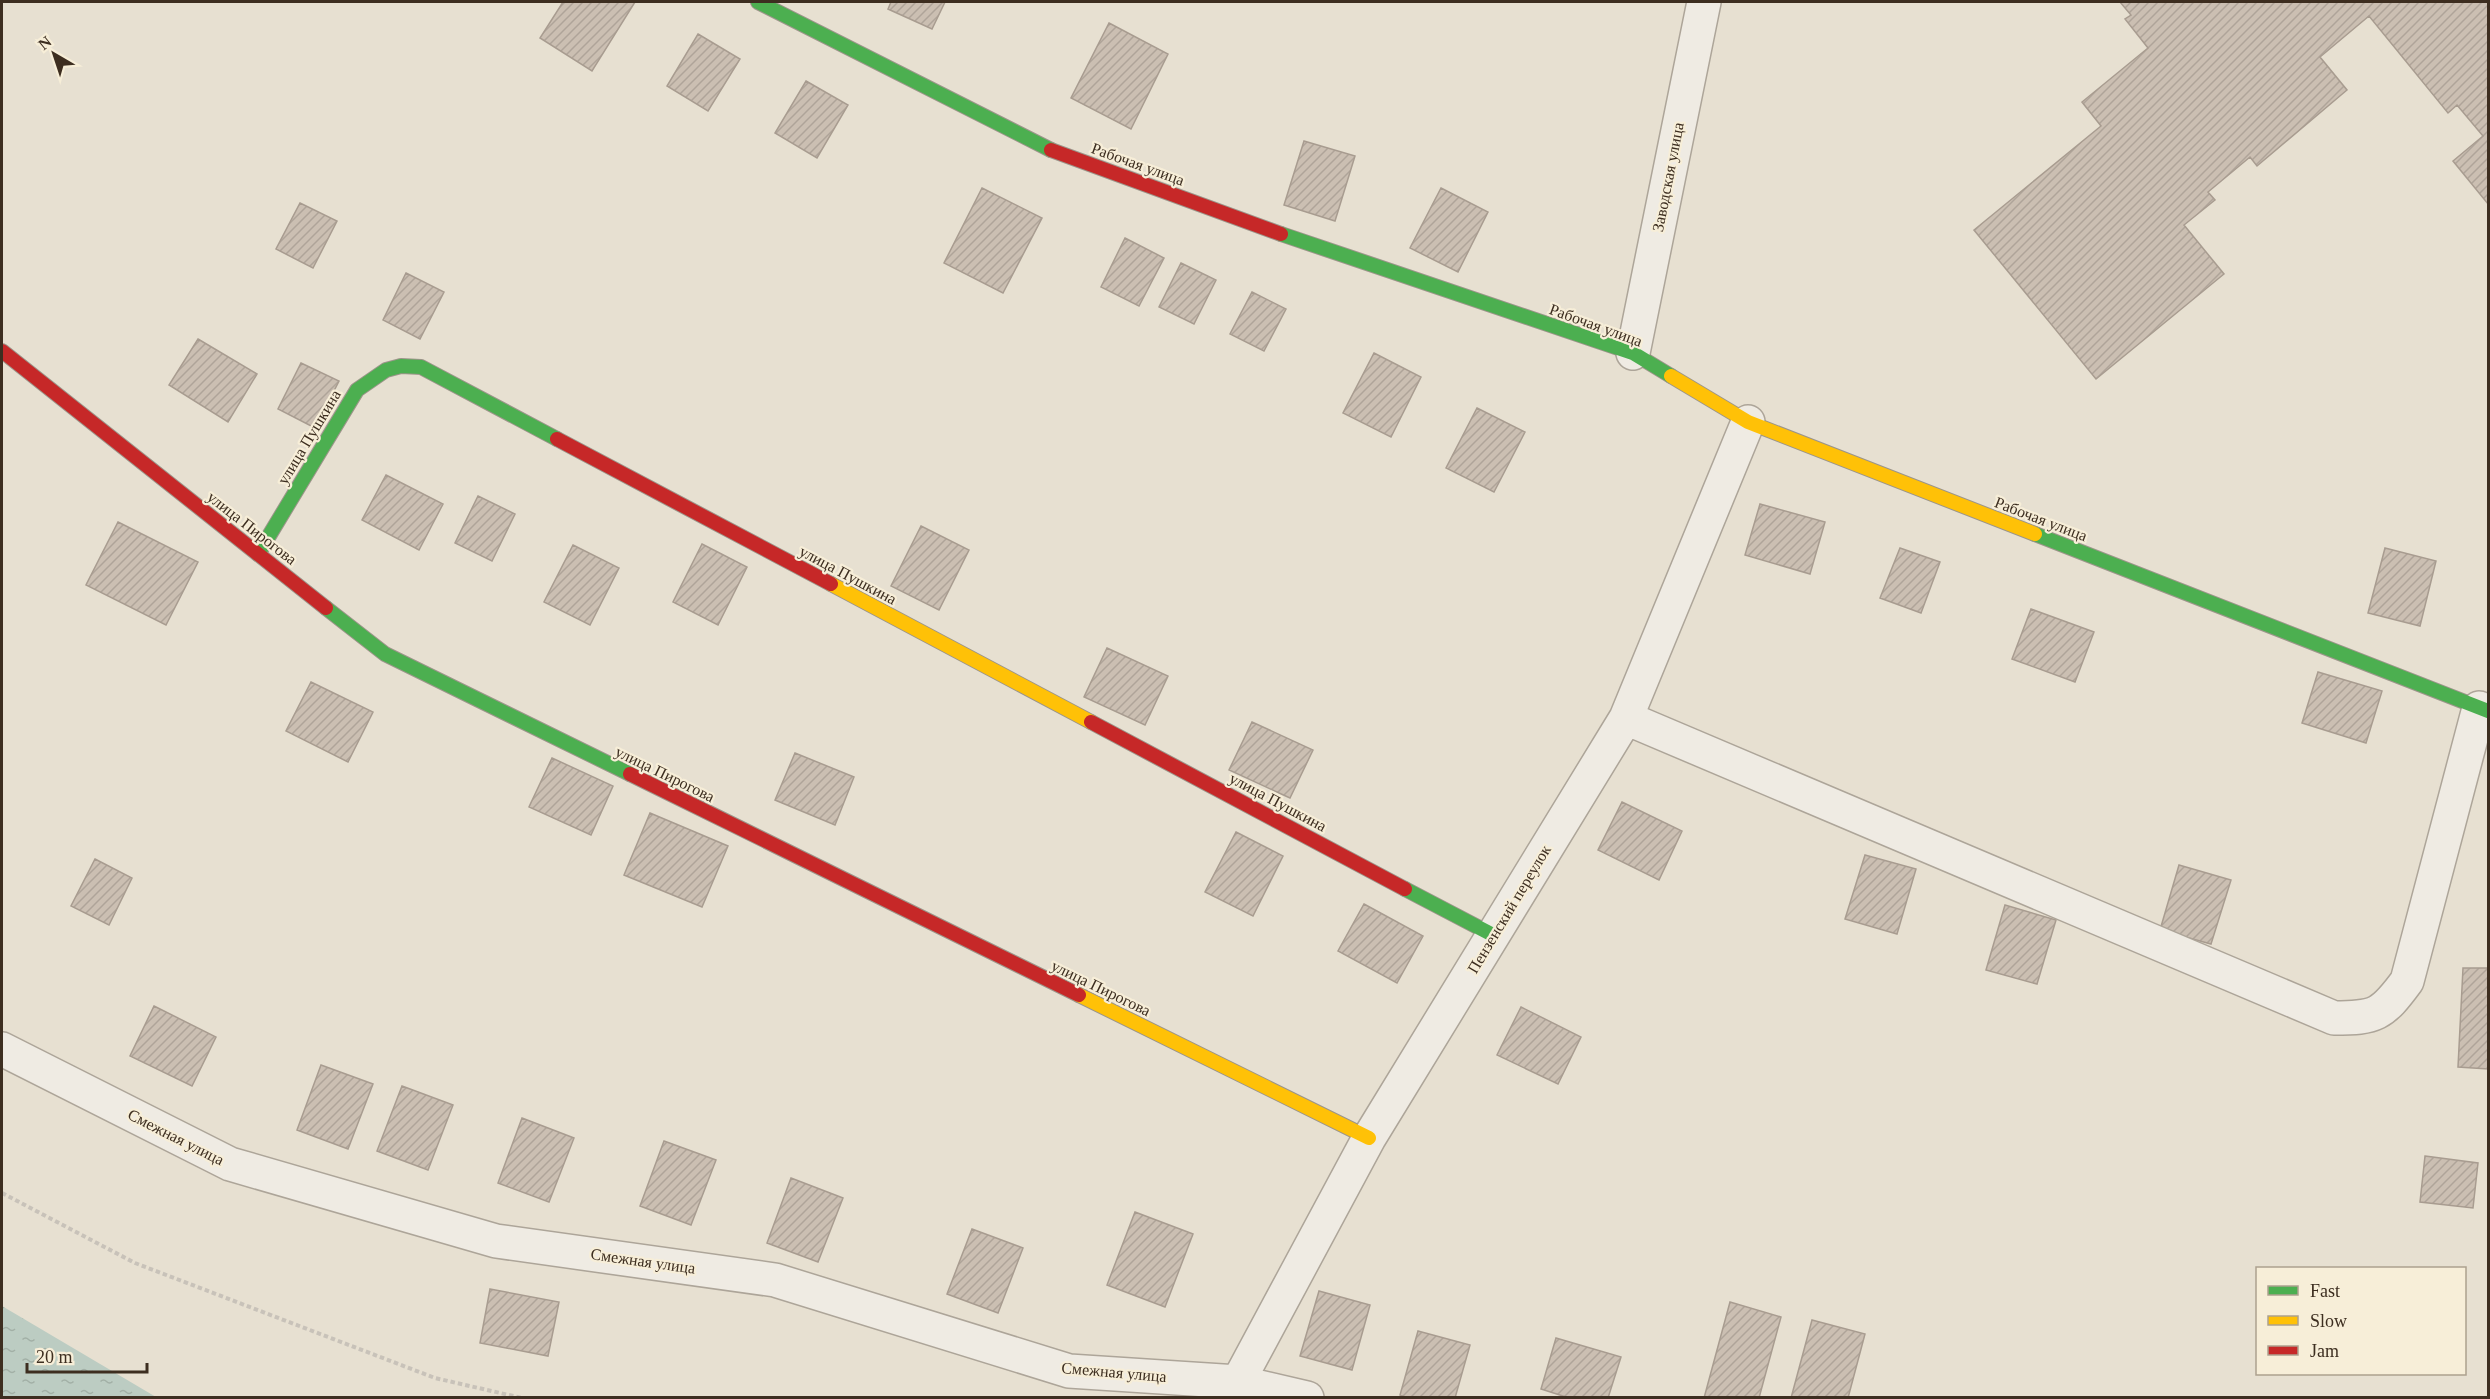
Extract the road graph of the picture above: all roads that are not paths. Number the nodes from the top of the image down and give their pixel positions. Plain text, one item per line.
1 (758, 2) edge
2 (1704, 2) edge
3 (2, 351) edge
4 (1633, 353) junction
5 (1748, 422) junction
6 (258, 554) junction
7 (2484, 710) edge
8 (1626, 718) junction
9 (1493, 935) junction
10 (2, 1049) edge
11 (1369, 1138) junction
12 (1238, 1382) junction
13 (1307, 1398) edge

1 - 4 street, Рабочая улица
2 - 4 street, Заводская улица
3 - 6 street, улица Пирогова
4 - 5 street, Рабочая улица
5 - 7 street, Рабочая улица
5 - 8 street, Пензенский переулок
6 - 9 street, улица Пушкина
6 - 11 street, улица Пирогова
7 - 8 street
8 - 9 street, Пензенский переулок
9 - 11 street, Пензенский переулок
10 - 12 street, Смежная улица
11 - 12 street, Пензенский переулок
12 - 13 street, Смежная улица

